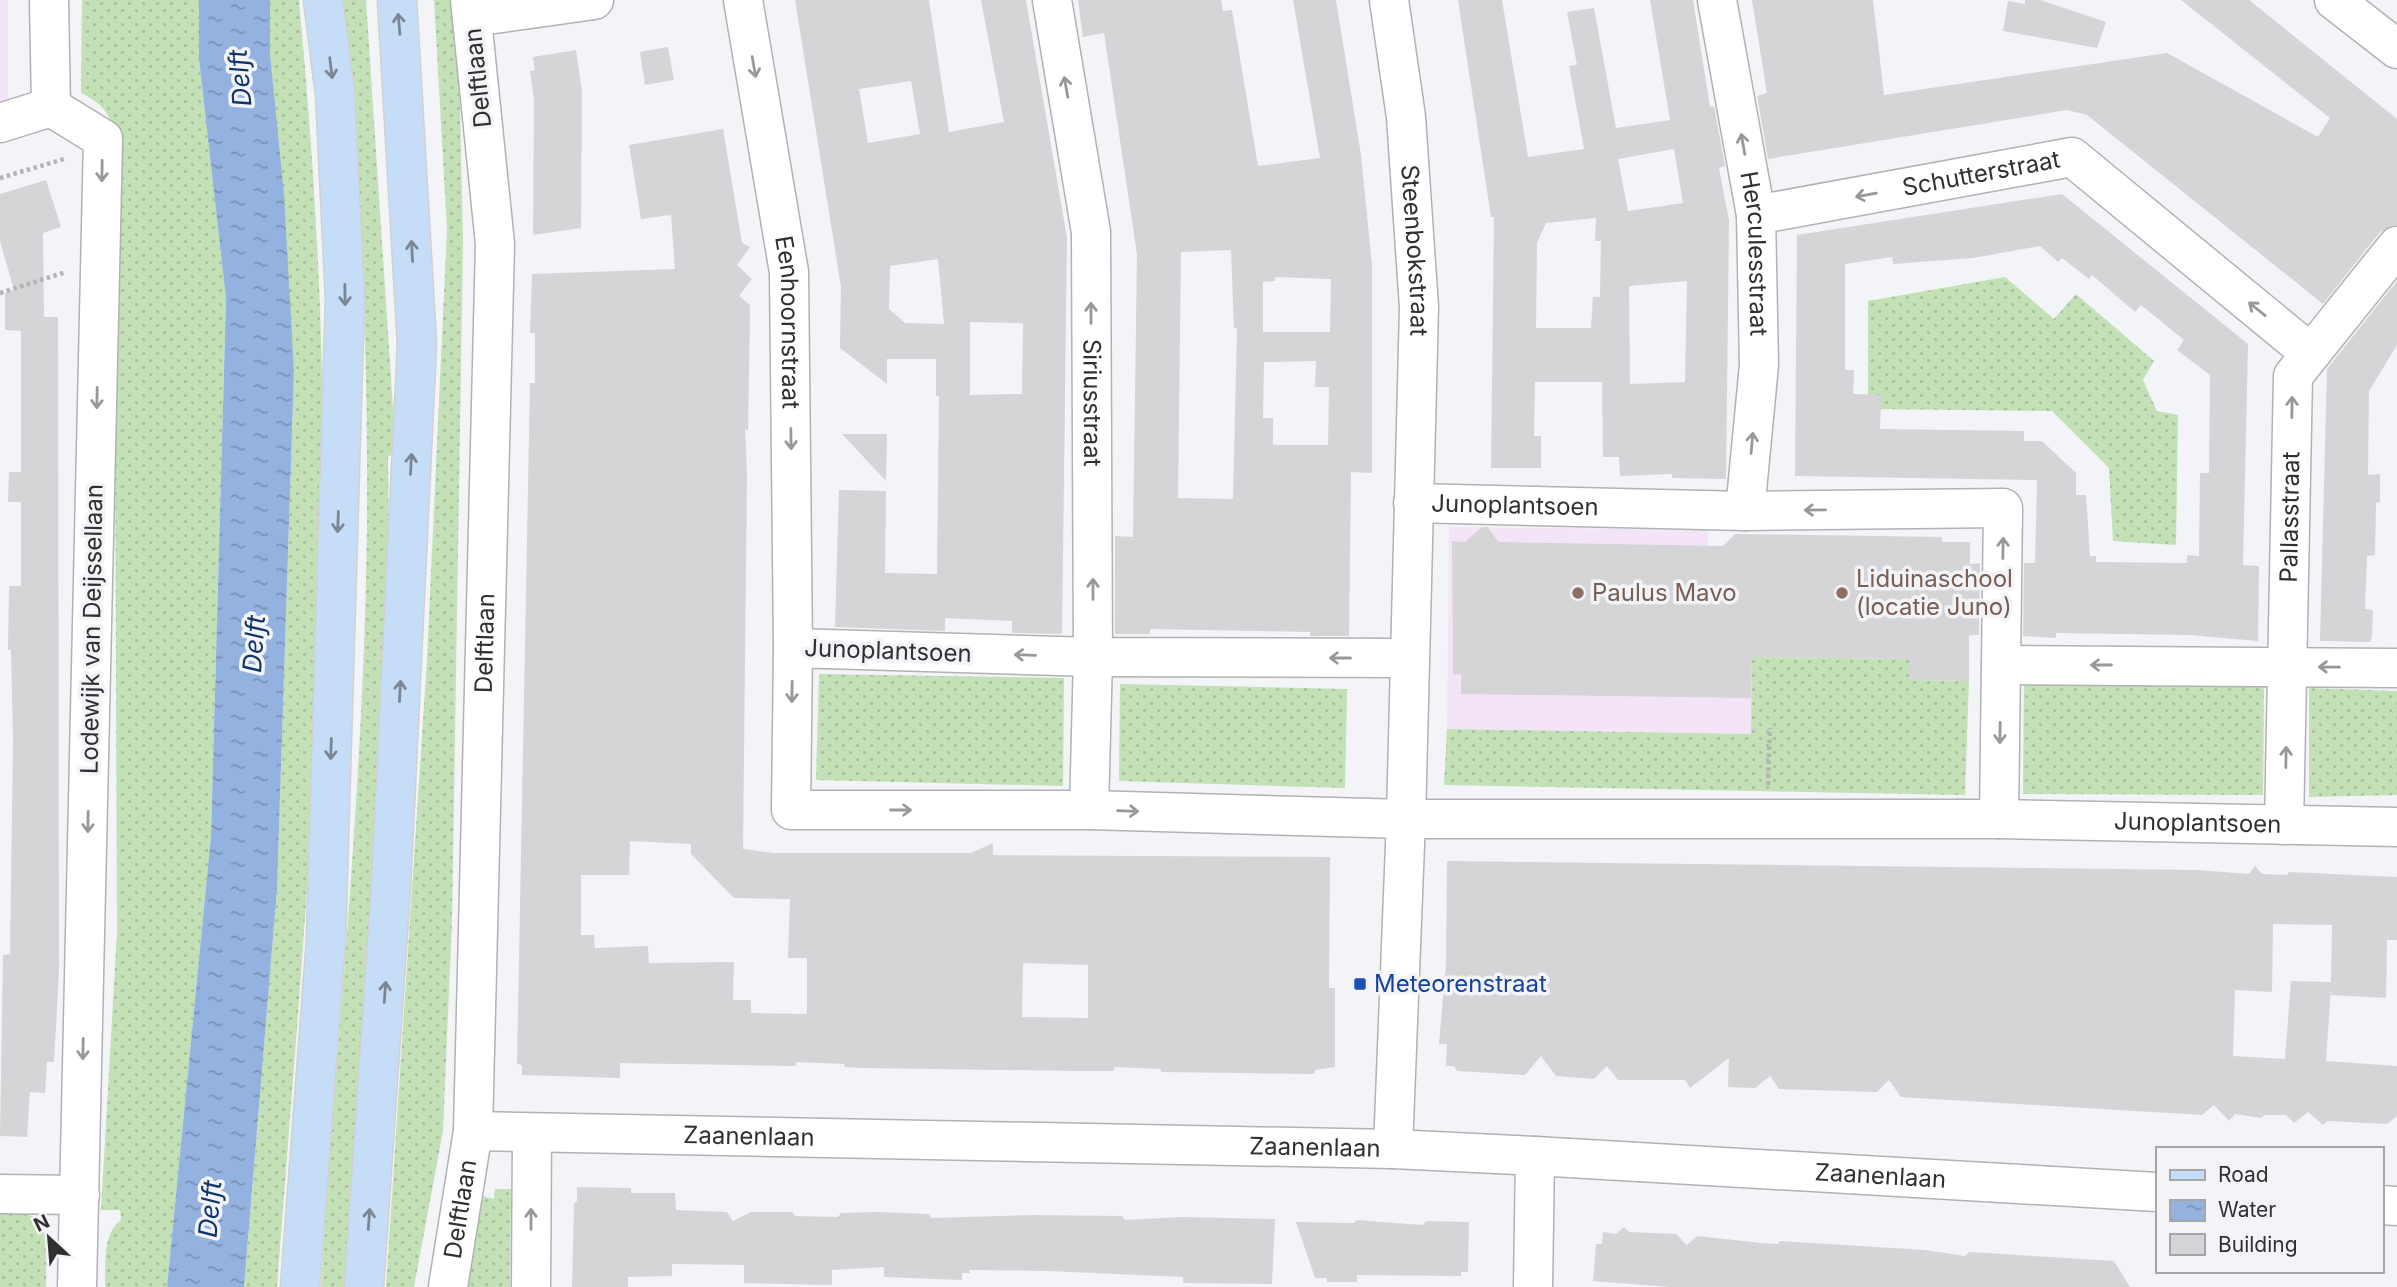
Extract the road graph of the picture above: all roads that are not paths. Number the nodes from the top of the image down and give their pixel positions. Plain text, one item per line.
1 (50, 0) edge
2 (323, 0) edge
3 (397, 0) edge
4 (594, 0) edge
5 (743, 0) edge
6 (1052, 0) edge
7 (1389, 0) edge
8 (1717, 0) edge
9 (2334, 0) edge
10 (471, 9) edge
11 (2397, 49) edge
12 (51, 107) junction
13 (0, 122) edge
14 (1755, 215) junction
15 (2397, 246) edge
16 (2309, 352) junction
17 (1413, 503) junction
18 (1745, 511) junction
19 (793, 648) junction
20 (1093, 657) junction
21 (1408, 658) junction
22 (2001, 665) junction
23 (2288, 666) junction
24 (2397, 668) edge
25 (1090, 810) junction
26 (1406, 819) junction
27 (1999, 819) junction
28 (2284, 825) junction
29 (2397, 827) edge
30 (473, 1131) junction
31 (532, 1133) junction
32 (1393, 1149) junction
33 (1535, 1156) junction
34 (2156, 1192) edge
35 (0, 1194) edge
36 (80, 1195) junction
37 (78, 1287) edge
38 (300, 1287) edge
39 (364, 1287) edge
40 (448, 1287) edge
41 (531, 1287) edge
42 (1533, 1287) edge

1 - 12 street
2 -> 38 main road
39 -> 3 main road
4 - 10 street
5 -> 19 street, Eenhoornstraat
20 -> 6 street, Siriusstraat
7 - 17 street, Steenbokstraat
14 -> 8 street, Herculesstraat
9 - 11 street
10 - 30 street, Delftlaan
12 - 13 street
12 -> 36 street, Lodewijk van Deijssellaan
16 -> 14 street, Schutterstraat
18 -> 14 street, Herculesstraat
15 - 16 street, Pallasstraat
23 -> 16 street, Pallasstraat
17 - 18 street, Junoplantsoen
17 - 21 street, Junoplantsoen
22 -> 18 street, Junoplantsoen
20 -> 19 street, Junoplantsoen
19 -> 25 street, Junoplantsoen
21 -> 20 street, Junoplantsoen
20 - 25 street, Siriusstraat
21 - 26 street
23 -> 22 street
22 -> 27 street, Junoplantsoen
24 -> 23 street
28 -> 23 street, Pallasstraat
25 -> 26 street, Junoplantsoen
26 - 27 street, Junoplantsoen
26 - 32 street
27 - 28 street, Junoplantsoen
28 - 29 street, Junoplantsoen
30 - 31 street, Zaanenlaan
30 - 40 street, Delftlaan
31 - 32 street, Zaanenlaan
41 -> 31 street
32 - 33 street, Zaanenlaan
33 - 34 street, Zaanenlaan
33 - 42 street
35 - 36 street
36 - 37 street, Lodewijk van Deijssellaan

